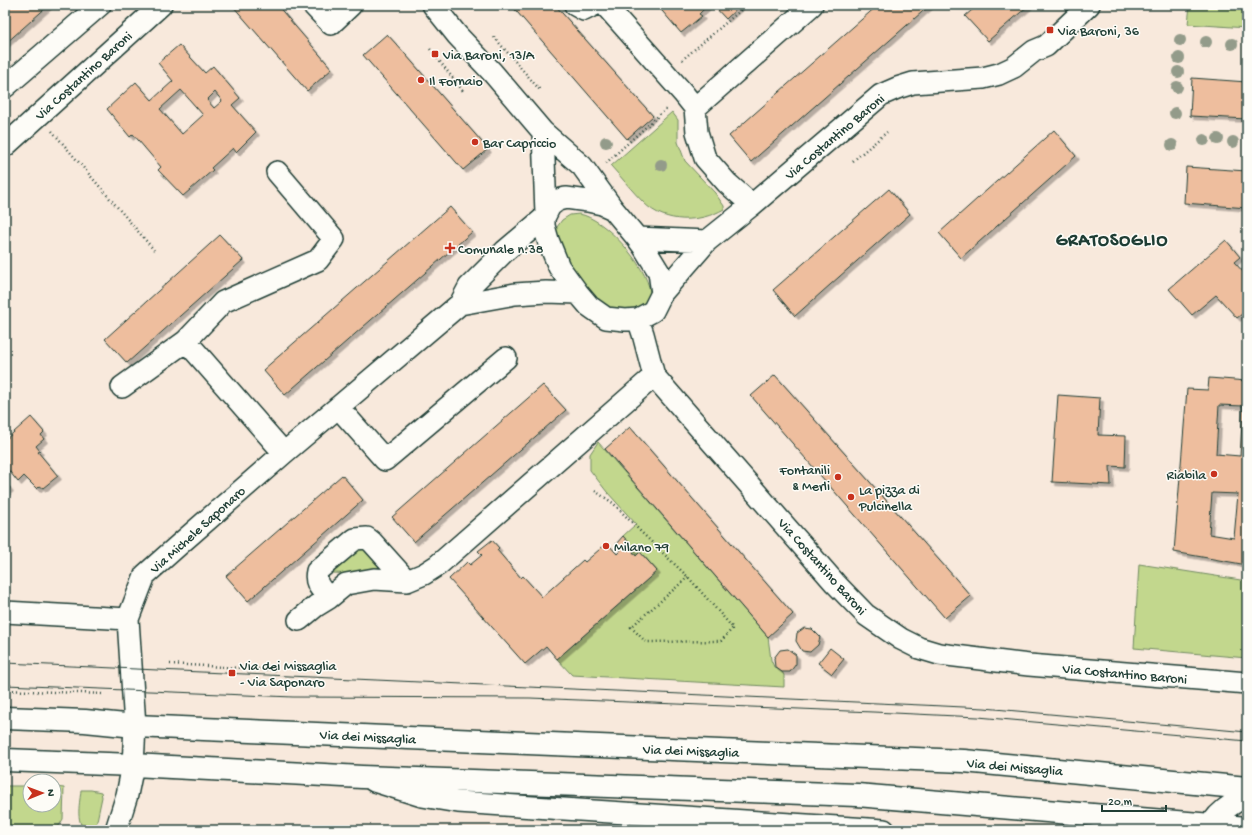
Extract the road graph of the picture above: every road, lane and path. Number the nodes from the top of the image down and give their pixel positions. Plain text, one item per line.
1 (100, 5) edge
2 (161, 5) edge
3 (313, 5) edge
4 (351, 5) edge
5 (433, 5) edge
6 (575, 5) edge
7 (594, 5) edge
8 (605, 5) edge
9 (747, 5) edge
10 (812, 5) edge
11 (1089, 5) edge
12 (494, 36) dead end
13 (430, 49) dead end
14 (679, 63) dead end
15 (5, 87) edge
16 (540, 90) dead end
17 (463, 91) dead end
18 (689, 100) junction
19 (38, 116) junction
20 (543, 132) junction
21 (887, 132) dead end
22 (5, 146) edge
23 (853, 161) dead end
24 (606, 163) dead end
25 (277, 172) dead end
26 (752, 205) junction
27 (613, 209) junction
28 (545, 216) junction
29 (637, 238) junction
30 (707, 241) junction
31 (154, 250) dead end
32 (578, 293) junction
33 (662, 293) junction
34 (460, 304) junction
35 (638, 319) junction
36 (186, 341) junction
37 (506, 358) dead end
38 (654, 376) junction
39 (122, 387) dead end
40 (338, 407) junction
41 (284, 453) junction
42 (594, 491) dead end
43 (688, 577) junction
44 (407, 581) junction
45 (329, 598) junction
46 (5, 612) edge
47 (128, 619) junction
48 (298, 620) dead end
49 (170, 664) dead end
50 (276, 670) dead end
51 (1247, 683) edge
52 (5, 690) edge
53 (104, 694) dead end
54 (5, 718) edge
55 (135, 726) junction
56 (5, 760) edge
57 (133, 765) junction
58 (362, 777) junction
59 (1247, 788) edge
60 (1247, 795) edge
61 (1210, 828) edge
62 (1247, 828) edge
63 (116, 830) edge
64 (884, 830) edge

1 - 15 street
2 - 19 street, Via Costantino Baroni
3 - 4 street
5 - 20 street
6 - 7 street
8 - 18 street
9 - 14 path
10 - 18 street
11 - 26 street, Via Costantino Baroni
12 - 16 path
13 - 17 path
18 - 24 path
18 - 26 street
19 - 22 street, Via Costantino Baroni
19 - 31 path
20 - 27 street
20 - 28 street
21 - 23 path
25 - 36 street
26 - 30 street, Via Costantino Baroni
27 - 28 street
27 - 29 street
28 - 32 street
28 - 34 street, Via Michele Saponaro
29 - 30 street
29 - 33 street
30 - 33 street, Via Costantino Baroni
32 - 34 street, Via Michele Saponaro
32 - 35 street
33 - 35 street, Via Costantino Baroni
34 - 40 street, Via Michele Saponaro
35 - 38 street, Via Costantino Baroni
36 - 39 street
36 - 41 street
37 - 40 street
38 - 44 street
38 - 51 street, Via Costantino Baroni
40 - 41 street, Via Michele Saponaro
41 - 47 street, Via Michele Saponaro
42 - 43 path
43 - 43 path
44 - 45 street
44 - 45 street
45 - 48 street
46 - 47 street
47 - 55 street, Via Michele Saponaro
49 - 50 path
52 - 53 path
54 - 55 main road, Via dei Missaglia
55 - 57 street
55 - 59 main road, Via dei Missaglia
56 - 57 main road
57 - 58 main road
57 - 63 street
58 - 61 main road
58 - 64 street
60 - 61 street
61 - 62 main road

